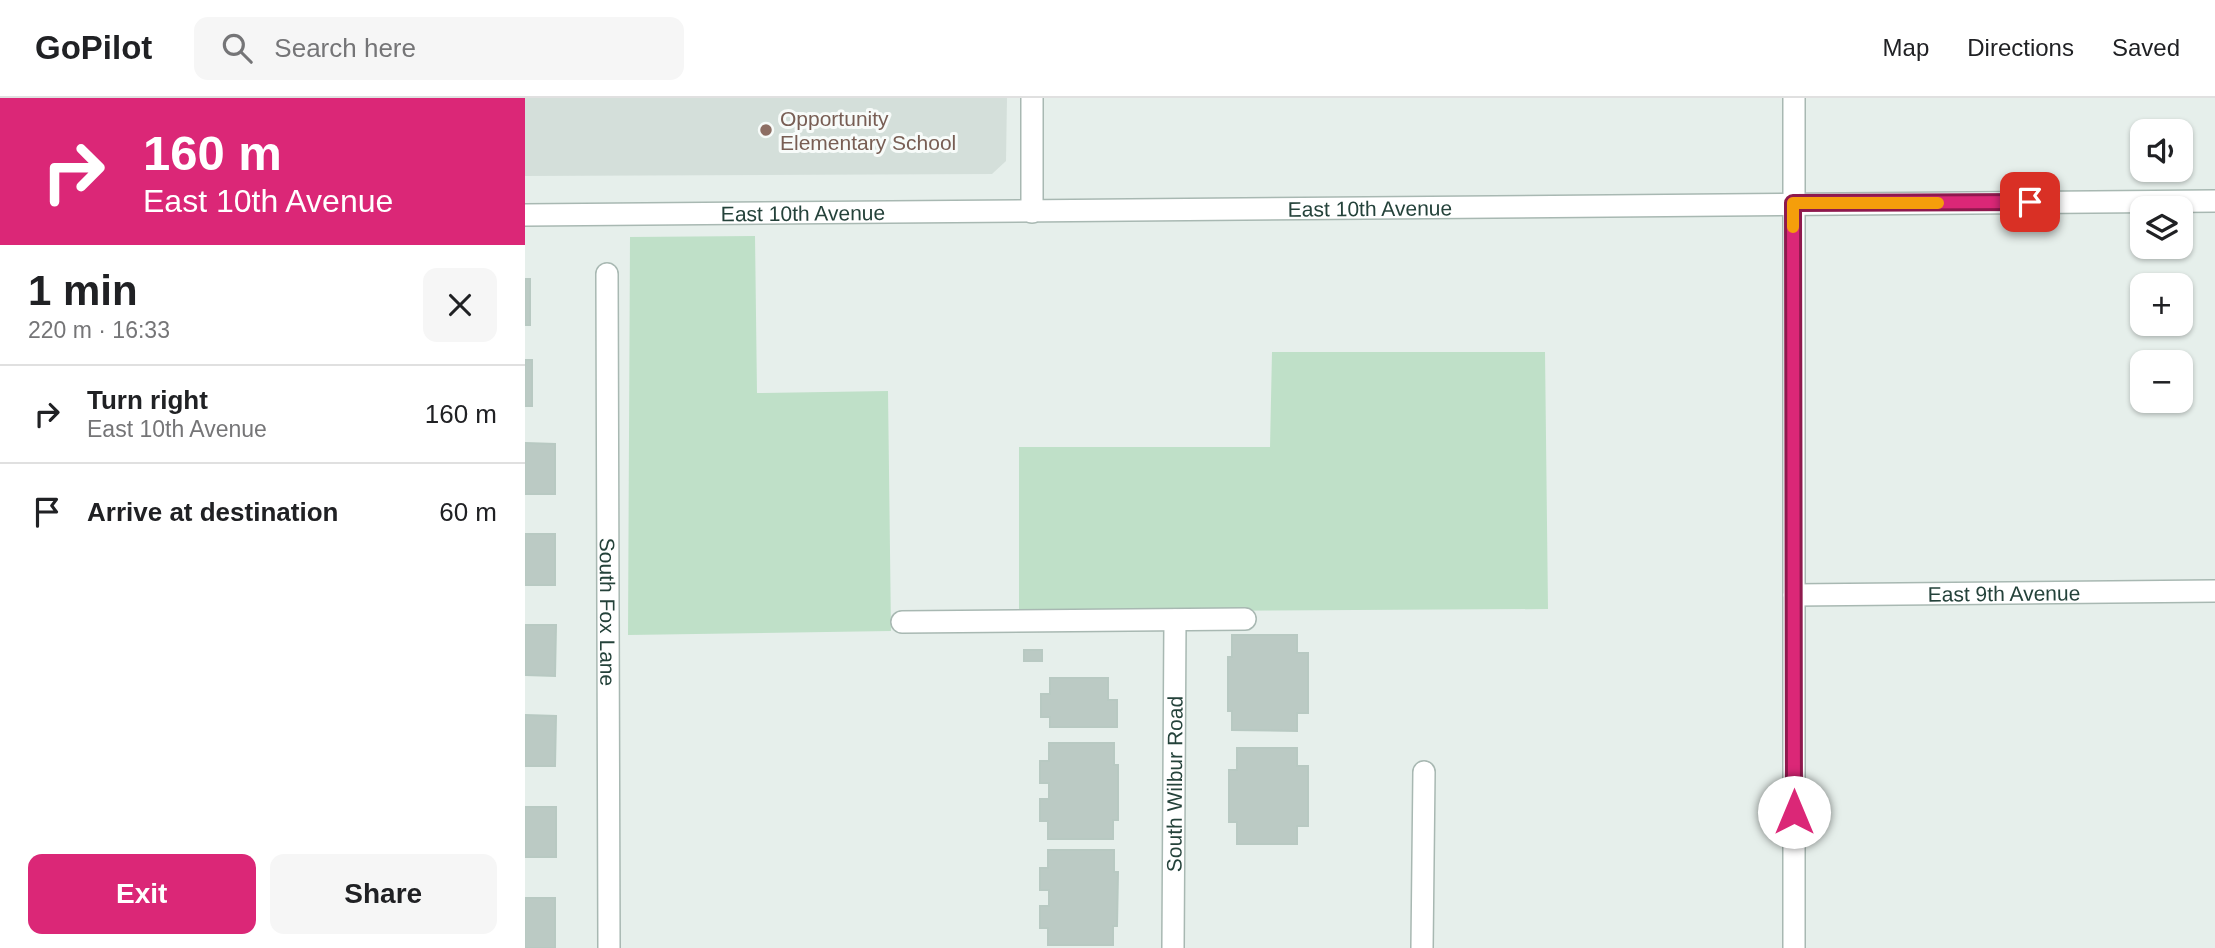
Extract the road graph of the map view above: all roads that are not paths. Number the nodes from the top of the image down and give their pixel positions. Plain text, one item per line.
1 (1033, 98) edge
2 (1794, 98) edge
3 (2215, 201) edge
4 (1793, 203) junction
5 (1032, 212) junction
6 (525, 215) edge
7 (607, 274) dead end
8 (2215, 591) edge
9 (1794, 595) junction
10 (1245, 619) dead end
11 (1175, 620) junction
12 (902, 621) dead end
13 (1423, 772) dead end
14 (609, 948) edge
15 (1173, 948) edge
16 (1422, 948) edge
17 (1794, 948) edge

1 - 5 street
2 - 4 street
3 - 4 street, East 10th Avenue
4 - 5 street, East 10th Avenue
4 - 9 street
5 - 6 street, East 10th Avenue
7 - 14 street, South Fox Lane
8 - 9 street, East 9th Avenue
9 - 17 street
10 - 11 street
11 - 12 street
11 - 15 street, South Wilbur Road
13 - 16 street

